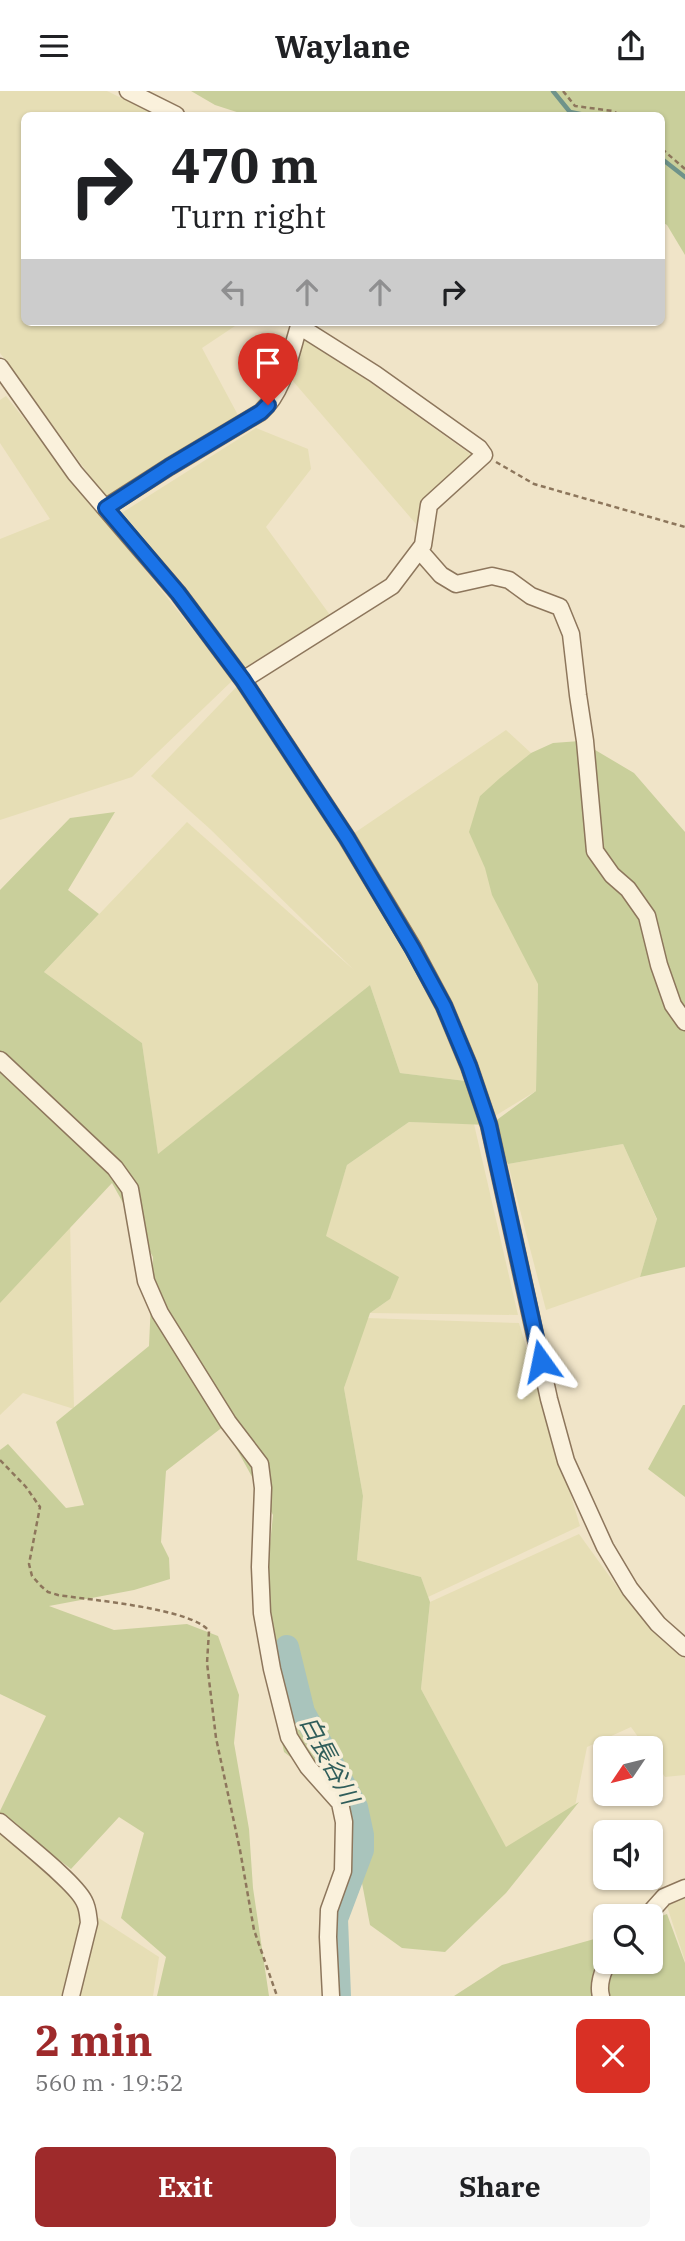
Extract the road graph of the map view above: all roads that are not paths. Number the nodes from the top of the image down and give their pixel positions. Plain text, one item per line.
1 (128, 91) edge
2 (170, 112) edge
3 (301, 326) edge
4 (305, 326) edge
5 (0, 367) edge
6 (5, 386) edge
7 (106, 508) junction
8 (420, 551) junction
9 (243, 680) junction
10 (685, 1022) edge
11 (0, 1060) edge
12 (685, 1648) edge
13 (0, 1822) edge
14 (685, 1888) edge
15 (658, 1904) edge
16 (603, 1974) edge
17 (71, 1996) edge
18 (331, 1996) edge
19 (601, 1996) edge

1 - 2 street
3 - 7 street
4 - 8 street
5 - 6 street
6 - 7 street
7 - 9 street
8 - 9 street
8 - 10 street
9 - 12 street
11 - 18 street
13 - 17 street
14 - 15 street
16 - 19 street

